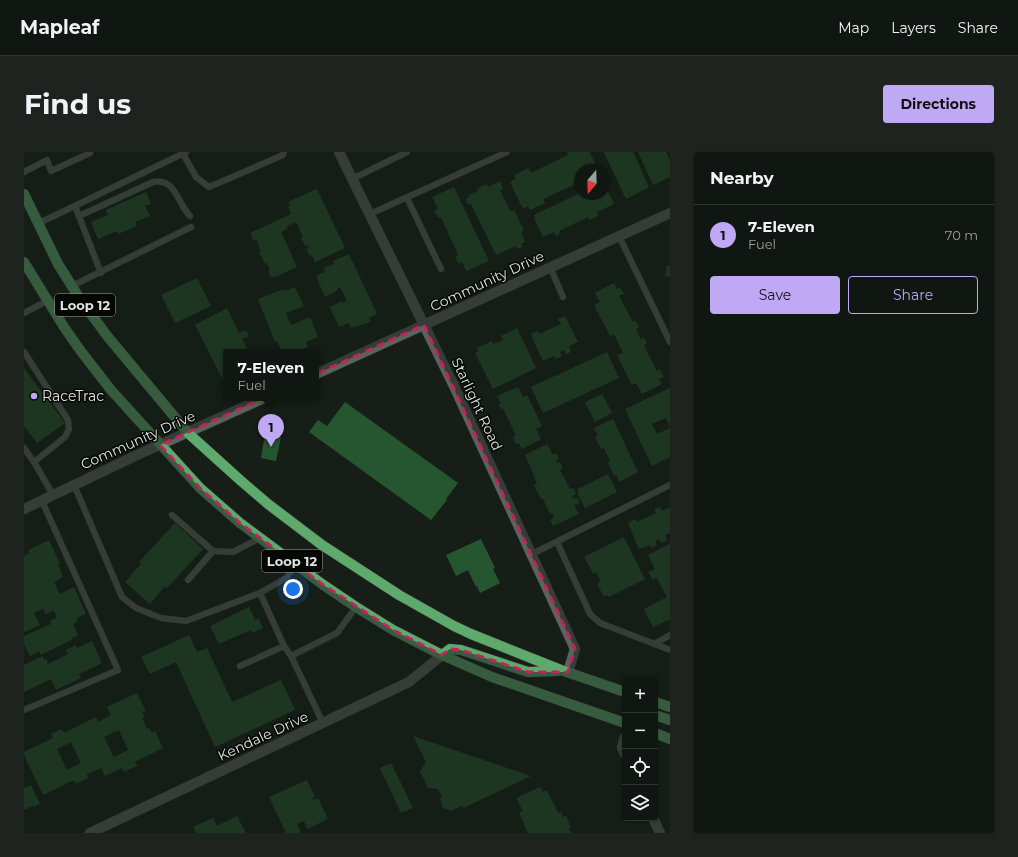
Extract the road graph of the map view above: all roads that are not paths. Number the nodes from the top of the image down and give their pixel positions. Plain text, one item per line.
1 (90, 152) edge
2 (183, 152) edge
3 (284, 152) edge
4 (339, 152) edge
5 (407, 152) edge
6 (507, 152) edge
7 (24, 172) edge
8 (352, 179) junction
9 (24, 194) edge
10 (407, 198) junction
11 (75, 206) junction
12 (670, 213) edge
13 (370, 214) junction
14 (79, 216) junction
15 (190, 216) dead end
16 (38, 223) junction
17 (191, 227) dead end
18 (619, 236) junction
19 (24, 262) edge
20 (550, 267) junction
21 (441, 269) dead end
22 (101, 272) junction
23 (72, 286) junction
24 (562, 297) dead end
25 (47, 301) junction
26 (24, 313) edge
27 (424, 325) junction
28 (670, 342) edge
29 (24, 352) edge
30 (319, 373) edge
31 (257, 401) edge
32 (188, 433) junction
33 (160, 445) junction
34 (24, 448) edge
35 (34, 462) junction
36 (74, 485) junction
37 (670, 485) edge
38 (53, 495) junction
39 (42, 501) junction
40 (24, 509) edge
41 (172, 515) dead end
42 (260, 538) junction
43 (557, 542) junction
44 (213, 551) junction
45 (532, 554) junction
46 (296, 564) junction
47 (188, 580) dead end
48 (260, 594) junction
49 (356, 607) junction
50 (670, 636) edge
51 (654, 644) junction
52 (284, 646) junction
53 (670, 650) edge
54 (442, 655) junction
55 (291, 656) junction
56 (240, 666) dead end
57 (565, 671) junction
58 (622, 691) edge
59 (658, 703) edge
60 (670, 707) edge
61 (24, 710) edge
62 (658, 716) edge
63 (670, 720) edge
64 (622, 722) edge
65 (323, 723) junction
66 (658, 735) edge
67 (670, 739) edge
68 (654, 821) edge
69 (90, 833) edge
70 (660, 833) edge

1 - 7 lane
2 - 3 lane
2 - 11 lane
4 - 8 street, Starlight Road
5 - 8 lane
6 - 10 lane
8 - 13 street, Starlight Road
9 - 16 main road, Loop 12
10 - 13 lane
10 - 21 lane
11 - 14 lane
11 - 16 lane
12 - 18 street, Community Drive
13 - 27 street, Starlight Road
14 - 15 lane
14 - 22 lane
16 - 23 main road, Loop 12
17 - 22 lane
18 - 20 street, Community Drive
18 - 28 lane
19 - 25 main road, Loop 12
20 - 24 lane
20 - 27 street, Community Drive
22 - 23 lane
23 - 32 main road, Loop 12
25 - 26 lane
25 - 33 main road, Loop 12
27 - 30 street, Community Drive
27 - 45 street, Starlight Road
29 - 35 lane
31 - 32 street, Community Drive
32 - 33 street, Community Drive
32 - 57 main road, Loop 12
33 - 36 street, Community Drive
33 - 42 main road, Loop 12
34 - 35 lane
35 - 38 lane
36 - 38 street, Community Drive
36 - 48 lane
37 - 43 lane
38 - 39 street, Community Drive
39 - 40 street, Community Drive
39 - 61 lane
41 - 44 lane
42 - 44 lane
42 - 46 main road, Loop 12
43 - 45 lane
43 - 51 lane
44 - 47 lane
45 - 57 street, Starlight Road
46 - 48 lane
46 - 49 main road, Loop 12
48 - 52 lane
49 - 54 main road, Loop 12
49 - 55 lane
50 - 51 lane
51 - 53 lane
52 - 55 lane
52 - 56 lane
54 - 57 main road
54 - 64 main road, Loop 12
54 - 65 street, Kendale Drive
55 - 65 lane
57 - 58 main road, Loop 12
59 - 60 main road
62 - 63 main road
65 - 69 street, Kendale Drive
66 - 67 main road
68 - 70 street

